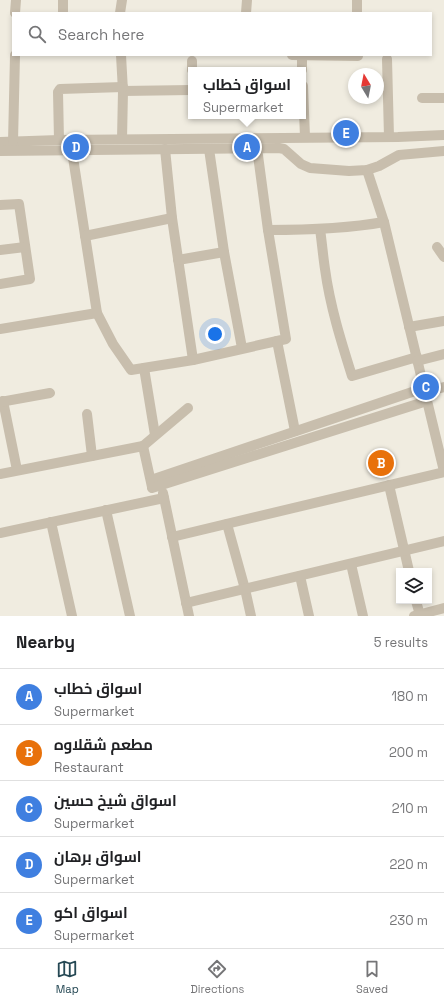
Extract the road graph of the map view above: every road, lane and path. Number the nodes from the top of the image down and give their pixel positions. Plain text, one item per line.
1 (16, 0) edge
2 (63, 0) edge
3 (122, 0) edge
4 (247, 0) edge
5 (357, 0) edge
6 (15, 12) edge
7 (62, 12) edge
8 (120, 12) edge
9 (246, 12) edge
10 (357, 12) edge
11 (15, 56) edge
12 (121, 56) edge
13 (302, 56) edge
14 (358, 56) edge
15 (387, 59) dead end
16 (302, 67) edge
17 (123, 89) junction
18 (188, 90) edge
19 (422, 98) dead end
20 (444, 98) edge
21 (304, 119) edge
22 (444, 135) edge
23 (288, 137) junction
24 (305, 137) junction
25 (394, 137) junction
26 (122, 139) junction
27 (59, 140) junction
28 (0, 142) edge
29 (13, 142) junction
30 (258, 148) junction
31 (165, 149) junction
32 (209, 149) junction
33 (72, 150) junction
34 (0, 151) edge
35 (288, 151) junction
36 (444, 151) edge
37 (399, 155) junction
38 (367, 170) junction
39 (0, 206) edge
40 (172, 218) junction
41 (384, 222) junction
42 (320, 229) junction
43 (268, 230) junction
44 (85, 236) junction
45 (437, 247) dead end
46 (25, 248) junction
47 (0, 250) edge
48 (224, 252) junction
49 (444, 257) edge
50 (178, 260) junction
51 (0, 284) edge
52 (97, 314) junction
53 (444, 321) edge
54 (409, 327) junction
55 (0, 329) edge
56 (277, 341) junction
57 (242, 348) junction
58 (444, 354) edge
59 (417, 359) junction
60 (193, 360) junction
61 (144, 368) junction
62 (444, 387) edge
63 (50, 393) dead end
64 (425, 394) junction
65 (2, 402) edge
66 (188, 408) dead end
67 (87, 414) dead end
68 (295, 431) junction
69 (155, 435) junction
70 (143, 446) junction
71 (92, 456) junction
72 (17, 470) junction
73 (444, 472) edge
74 (0, 474) edge
75 (155, 484) junction
76 (389, 485) junction
77 (160, 499) junction
78 (106, 510) junction
79 (51, 522) junction
80 (227, 524) junction
81 (0, 533) edge
82 (172, 537) junction
83 (444, 541) edge
84 (404, 551) junction
85 (351, 564) junction
86 (408, 568) edge
87 (300, 576) junction
88 (245, 589) junction
89 (186, 603) junction
90 (416, 604) edge
91 (444, 608) edge
92 (417, 615) edge
93 (72, 616) edge
94 (130, 616) edge
95 (189, 616) edge
96 (251, 616) edge
97 (309, 616) edge
98 (364, 616) edge

1 - 6 street
2 - 7 street
3 - 8 street
4 - 9 street
5 - 10 street
11 - 29 street
12 - 17 street
13 - 14 street
13 - 16 street
15 - 25 street
17 - 18 street
17 - 26 street
17 - 27 street
19 - 20 street
21 - 24 street
22 - 25 street
23 - 24 street
23 - 26 street
23 - 35 street
24 - 25 street
25 - 37 street
26 - 27 street
27 - 29 street
28 - 29 street
30 - 32 street
30 - 35 street
30 - 43 street
31 - 32 street
31 - 33 street
31 - 40 street
32 - 48 street
33 - 34 street
33 - 44 street
35 - 38 street
36 - 37 street
37 - 38 street
38 - 41 street
39 - 46 street
40 - 44 street
40 - 50 street
41 - 42 street
41 - 54 street
42 - 43 street
42 - 59 street
43 - 56 street
44 - 52 street
45 - 49 street
46 - 47 street
46 - 51 street
48 - 50 street
48 - 57 street
50 - 60 street
52 - 55 street
52 - 61 street
53 - 54 street
54 - 59 street
56 - 57 street
56 - 68 street
57 - 60 street
58 - 59 street
59 - 64 street
60 - 61 street
61 - 69 street
62 - 64 street
63 - 65 street
64 - 68 street
64 - 73 street
64 - 75 street
65 - 72 street
66 - 69 street
67 - 71 street
68 - 75 street
69 - 70 street
70 - 71 street
70 - 75 street
71 - 72 street
72 - 74 street
73 - 76 street
75 - 77 street
76 - 80 street
76 - 84 street
77 - 78 street
77 - 82 street
78 - 79 street
78 - 94 street
79 - 81 street
79 - 93 street
80 - 82 street
80 - 88 street
82 - 89 street
83 - 84 street
84 - 85 street
84 - 86 street
85 - 87 street
85 - 98 street
87 - 88 street
87 - 97 street
88 - 89 street
88 - 96 street
89 - 95 street
90 - 92 street
91 - 92 street

